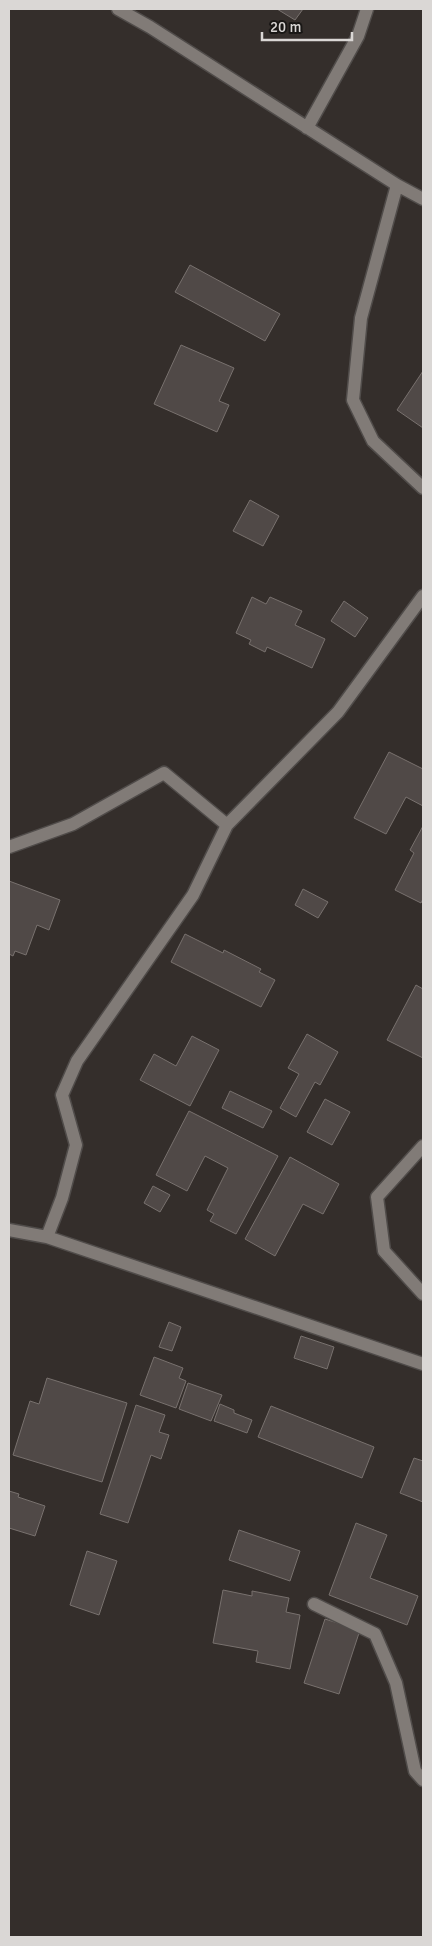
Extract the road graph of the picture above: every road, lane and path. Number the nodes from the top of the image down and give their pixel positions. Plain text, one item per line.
1 (118, 9) edge
2 (367, 9) edge
3 (307, 128) junction
4 (397, 185) junction
5 (423, 199) edge
6 (423, 488) edge
7 (423, 596) edge
8 (227, 826) junction
9 (9, 846) edge
10 (423, 1146) edge
11 (9, 1230) edge
12 (47, 1237) junction
13 (423, 1294) edge
14 (423, 1364) edge
15 (314, 1604) dead end
16 (423, 1780) edge

1 - 3 street
2 - 3 street
3 - 4 street
4 - 5 street
4 - 6 street
7 - 8 street
8 - 9 street
8 - 12 street
10 - 13 street
11 - 12 street
12 - 14 street
15 - 16 street

